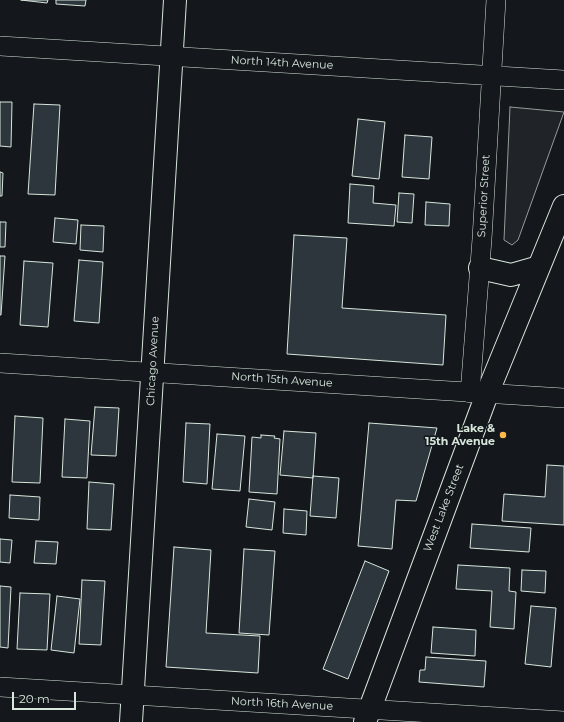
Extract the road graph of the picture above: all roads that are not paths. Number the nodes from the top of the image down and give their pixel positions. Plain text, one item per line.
1 (175, 0) edge
2 (496, 0) edge
3 (0, 46) edge
4 (172, 57) junction
5 (491, 76) junction
6 (564, 80) edge
7 (564, 206) edge
8 (540, 267) junction
9 (480, 268) junction
10 (0, 363) edge
11 (153, 372) junction
12 (479, 393) junction
13 (564, 398) edge
14 (0, 687) edge
15 (133, 695) junction
16 (367, 716) edge
17 (564, 721) edge
18 (132, 722) edge

1 - 4 main road, Chicago Avenue
2 - 5 street, Superior Street
3 - 4 street, North 14th Avenue
4 - 5 street, North 14th Avenue
4 - 11 main road, Chicago Avenue
5 - 6 street, North 14th Avenue
5 - 9 street, Superior Street
7 - 8 main road, West Lake Street
8 - 9 main road
8 - 12 main road, West Lake Street
9 - 12 street, Superior Street
10 - 11 street, North 15th Avenue
11 - 12 street, North 15th Avenue
11 - 15 main road, Chicago Avenue
12 - 13 street, North 15th Avenue
12 - 16 main road, West Lake Street
14 - 15 street, North 16th Avenue
15 - 16 street, North 16th Avenue
15 - 18 main road, Chicago Avenue
16 - 17 street, North 16th Avenue

